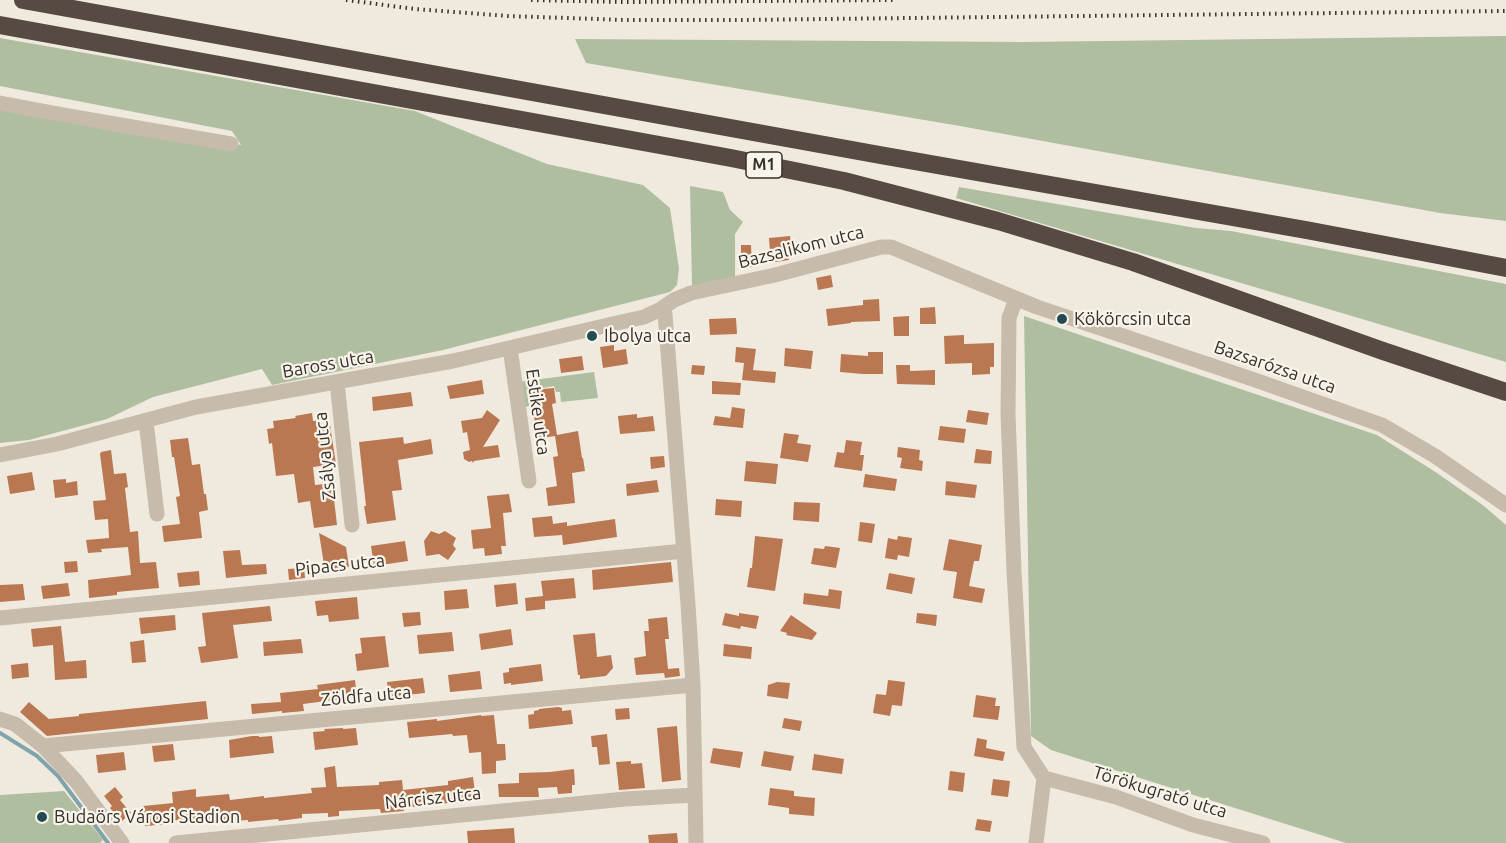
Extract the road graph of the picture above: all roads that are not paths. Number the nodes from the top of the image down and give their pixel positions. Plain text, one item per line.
1 (23, 0) edge
2 (0, 25) edge
3 (0, 103) edge
4 (231, 144) dead end
5 (1506, 268) edge
6 (1016, 299) junction
7 (661, 309) junction
8 (510, 348) junction
9 (337, 382) junction
10 (1506, 392) edge
11 (145, 421) junction
12 (0, 455) edge
13 (529, 481) dead end
14 (1506, 505) edge
15 (157, 514) dead end
16 (352, 525) dead end
17 (684, 550) junction
18 (0, 618) edge
19 (693, 685) junction
20 (0, 718) edge
21 (43, 746) junction
22 (1044, 778) junction
23 (695, 795) junction
24 (122, 843) edge
25 (176, 843) edge
26 (696, 843) edge
27 (1036, 843) edge
28 (1263, 843) edge

1 - 5 highway, M1
2 - 10 highway, M1
3 - 4 street
6 - 7 street, Bazsalikom utca
6 - 14 street, Bazsarózsa utca
6 - 22 street
7 - 8 street, Baross utca
7 - 17 street
8 - 9 street, Baross utca
8 - 13 street, Estike utca
9 - 11 street, Baross utca
9 - 16 street, Zsálya utca
11 - 12 street, Baross utca
11 - 15 street
17 - 18 street, Pipacs utca
17 - 19 street
19 - 21 street, Zöldfa utca
19 - 23 street
20 - 21 street
21 - 24 street
22 - 27 street
22 - 28 street, Törökugrató utca
23 - 25 street, Nárcisz utca
23 - 26 street

